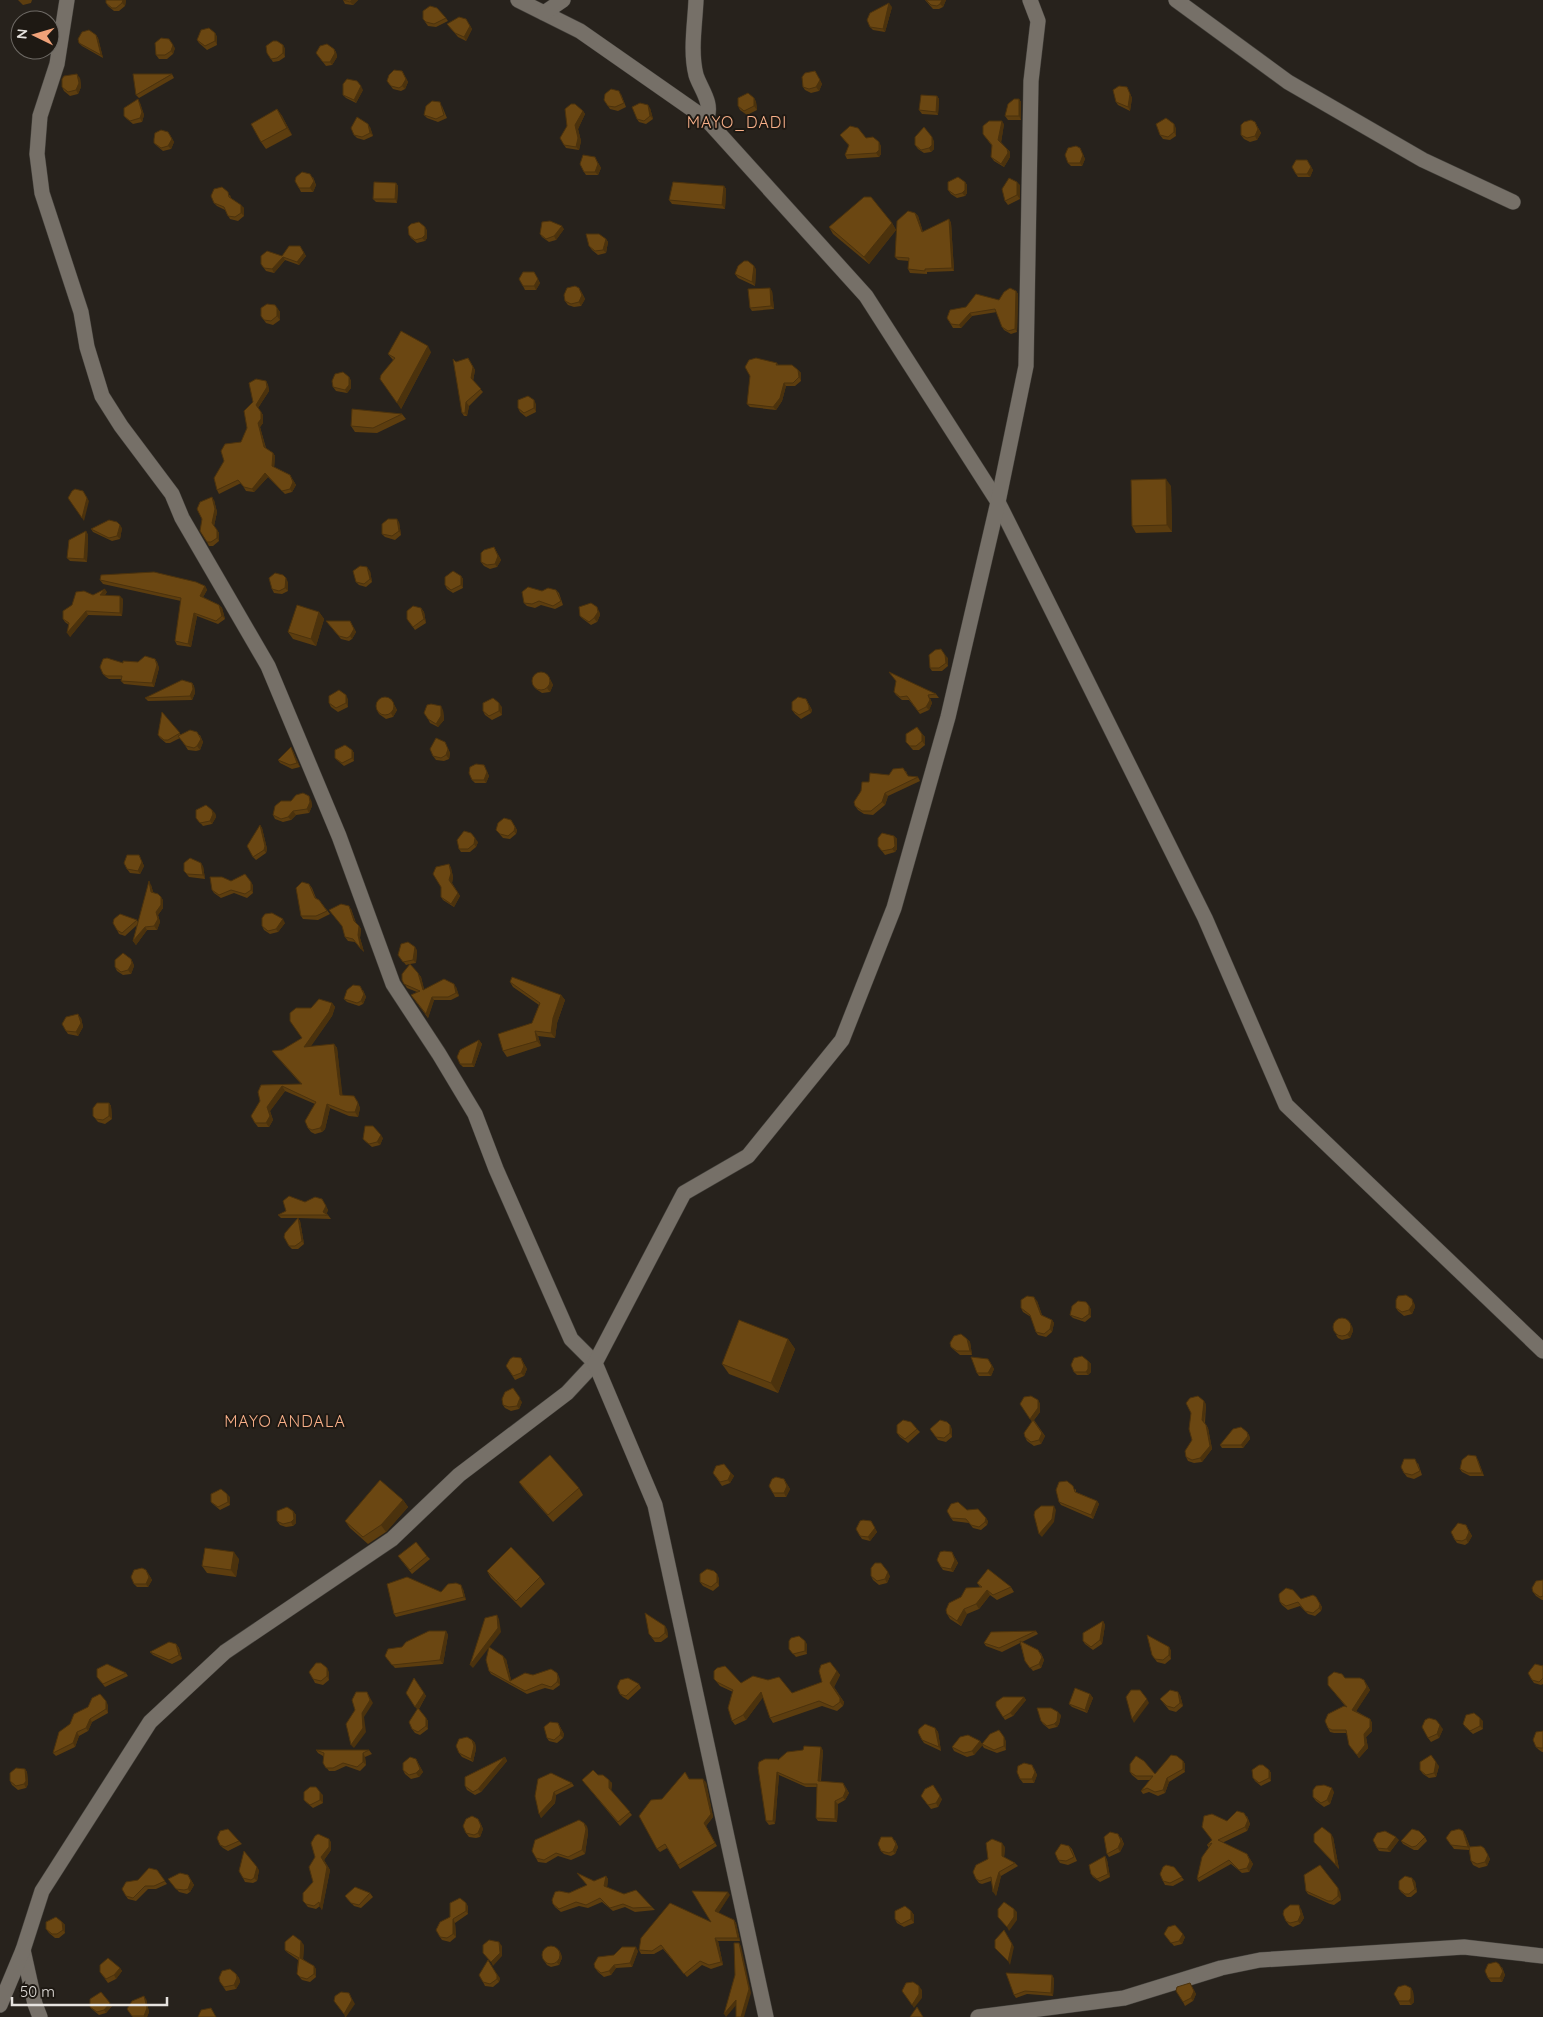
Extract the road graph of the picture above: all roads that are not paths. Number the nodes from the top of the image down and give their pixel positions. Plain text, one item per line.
1 (67, 0) edge
2 (518, 0) edge
3 (563, 0) edge
4 (696, 0) edge
5 (1030, 0) edge
6 (1176, 0) edge
7 (544, 13) junction
8 (706, 119) junction
9 (1512, 202) dead end
10 (998, 502) junction
11 (1543, 1351) edge
12 (595, 1363) junction
13 (23, 1950) junction
14 (1543, 1956) edge
15 (0, 2005) edge
16 (40, 2017) edge
17 (766, 2017) edge
18 (978, 2017) edge

1 - 12 street
2 - 7 street
3 - 7 street
4 - 8 street
5 - 10 street
6 - 9 street
7 - 8 street
8 - 10 street
10 - 11 street
10 - 12 street
12 - 13 street
12 - 17 street
13 - 15 street
13 - 16 street
14 - 18 street

